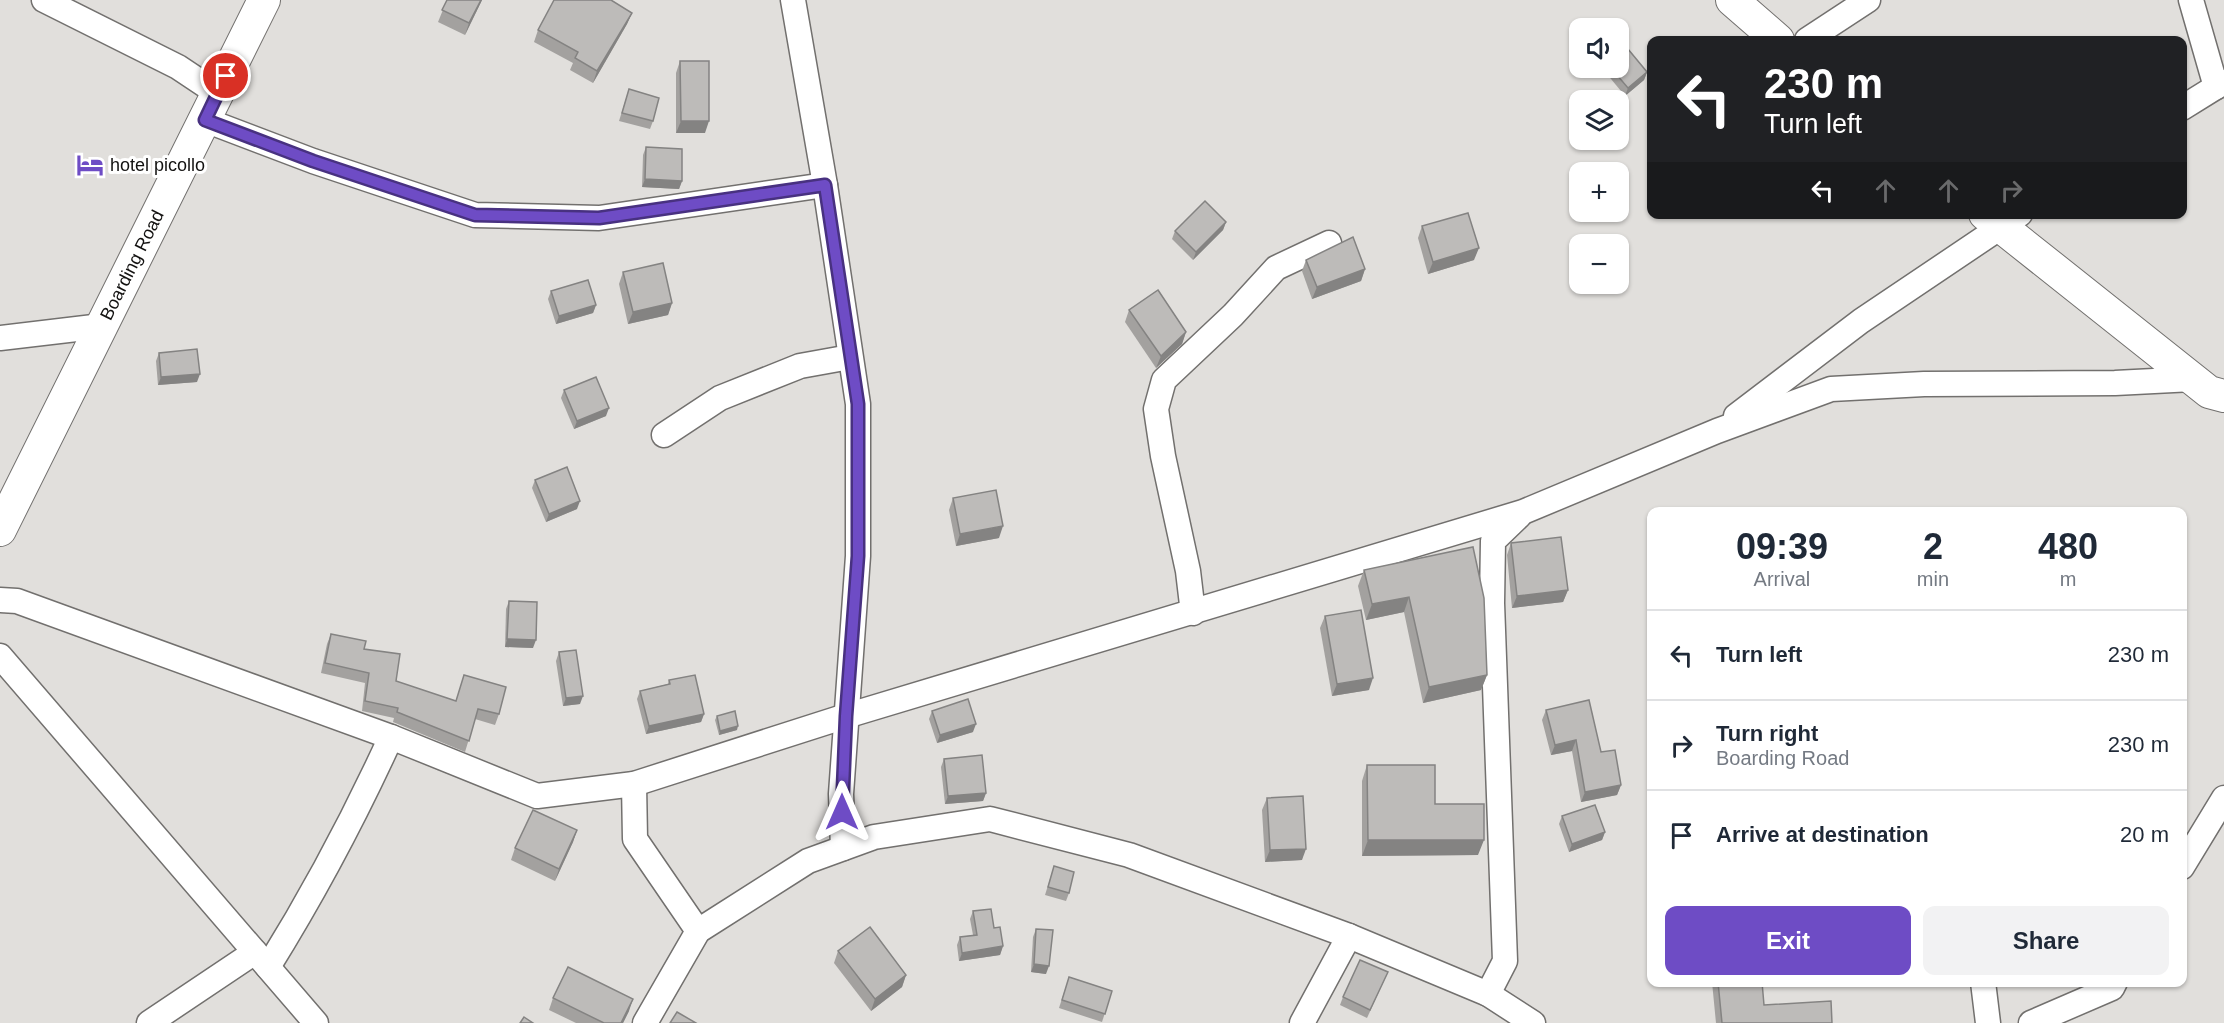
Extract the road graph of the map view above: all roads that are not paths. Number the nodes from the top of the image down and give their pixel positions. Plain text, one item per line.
1 (44, 0) edge
2 (264, 0) edge
3 (793, 0) edge
4 (1731, 0) edge
5 (1868, 0) edge
6 (2192, 0) edge
7 (1773, 36) edge
8 (1813, 36) edge
9 (2220, 84) edge
10 (2187, 105) edge
11 (211, 107) junction
12 (825, 185) junction
13 (2002, 219) edge
14 (1329, 243) dead end
15 (102, 326) junction
16 (0, 338) edge
17 (850, 357) junction
18 (2193, 379) junction
19 (2224, 396) edge
20 (1718, 431) junction
21 (664, 435) dead end
22 (1523, 512) junction
23 (0, 530) edge
24 (0, 600) edge
25 (1193, 613) junction
26 (0, 656) edge
27 (846, 716) junction
28 (391, 737) junction
29 (634, 784) junction
30 (2224, 798) edge
31 (843, 848) junction
32 (2187, 859) edge
33 (698, 931) junction
34 (1349, 936) junction
35 (261, 960) junction
36 (1984, 987) edge
37 (2112, 987) edge
38 (1488, 993) junction
39 (149, 1023) edge
40 (316, 1023) edge
41 (645, 1023) edge
42 (1302, 1023) edge
43 (1533, 1023) edge
44 (1988, 1023) edge
45 (2031, 1023) edge

1 - 11 street
2 - 11 main road, Boarding Road
3 - 12 street
4 - 7 main road
5 - 8 street
6 - 9 street
9 - 10 street
11 - 12 street
11 - 15 main road, Boarding Road
12 - 17 street
13 - 18 main road
13 - 20 street
14 - 25 street
15 - 16 street
15 - 23 main road, Boarding Road
17 - 21 street
17 - 27 street
18 - 19 main road
18 - 20 street
20 - 22 street
22 - 25 street
22 - 38 street
24 - 28 street
25 - 27 street
26 - 35 street
27 - 29 street
27 - 31 street
28 - 29 street
28 - 35 street
29 - 33 street
30 - 32 street
31 - 33 street
31 - 34 street
33 - 41 street
34 - 38 street
34 - 42 street
35 - 39 street
35 - 40 street
36 - 44 street
37 - 45 street
38 - 43 street

